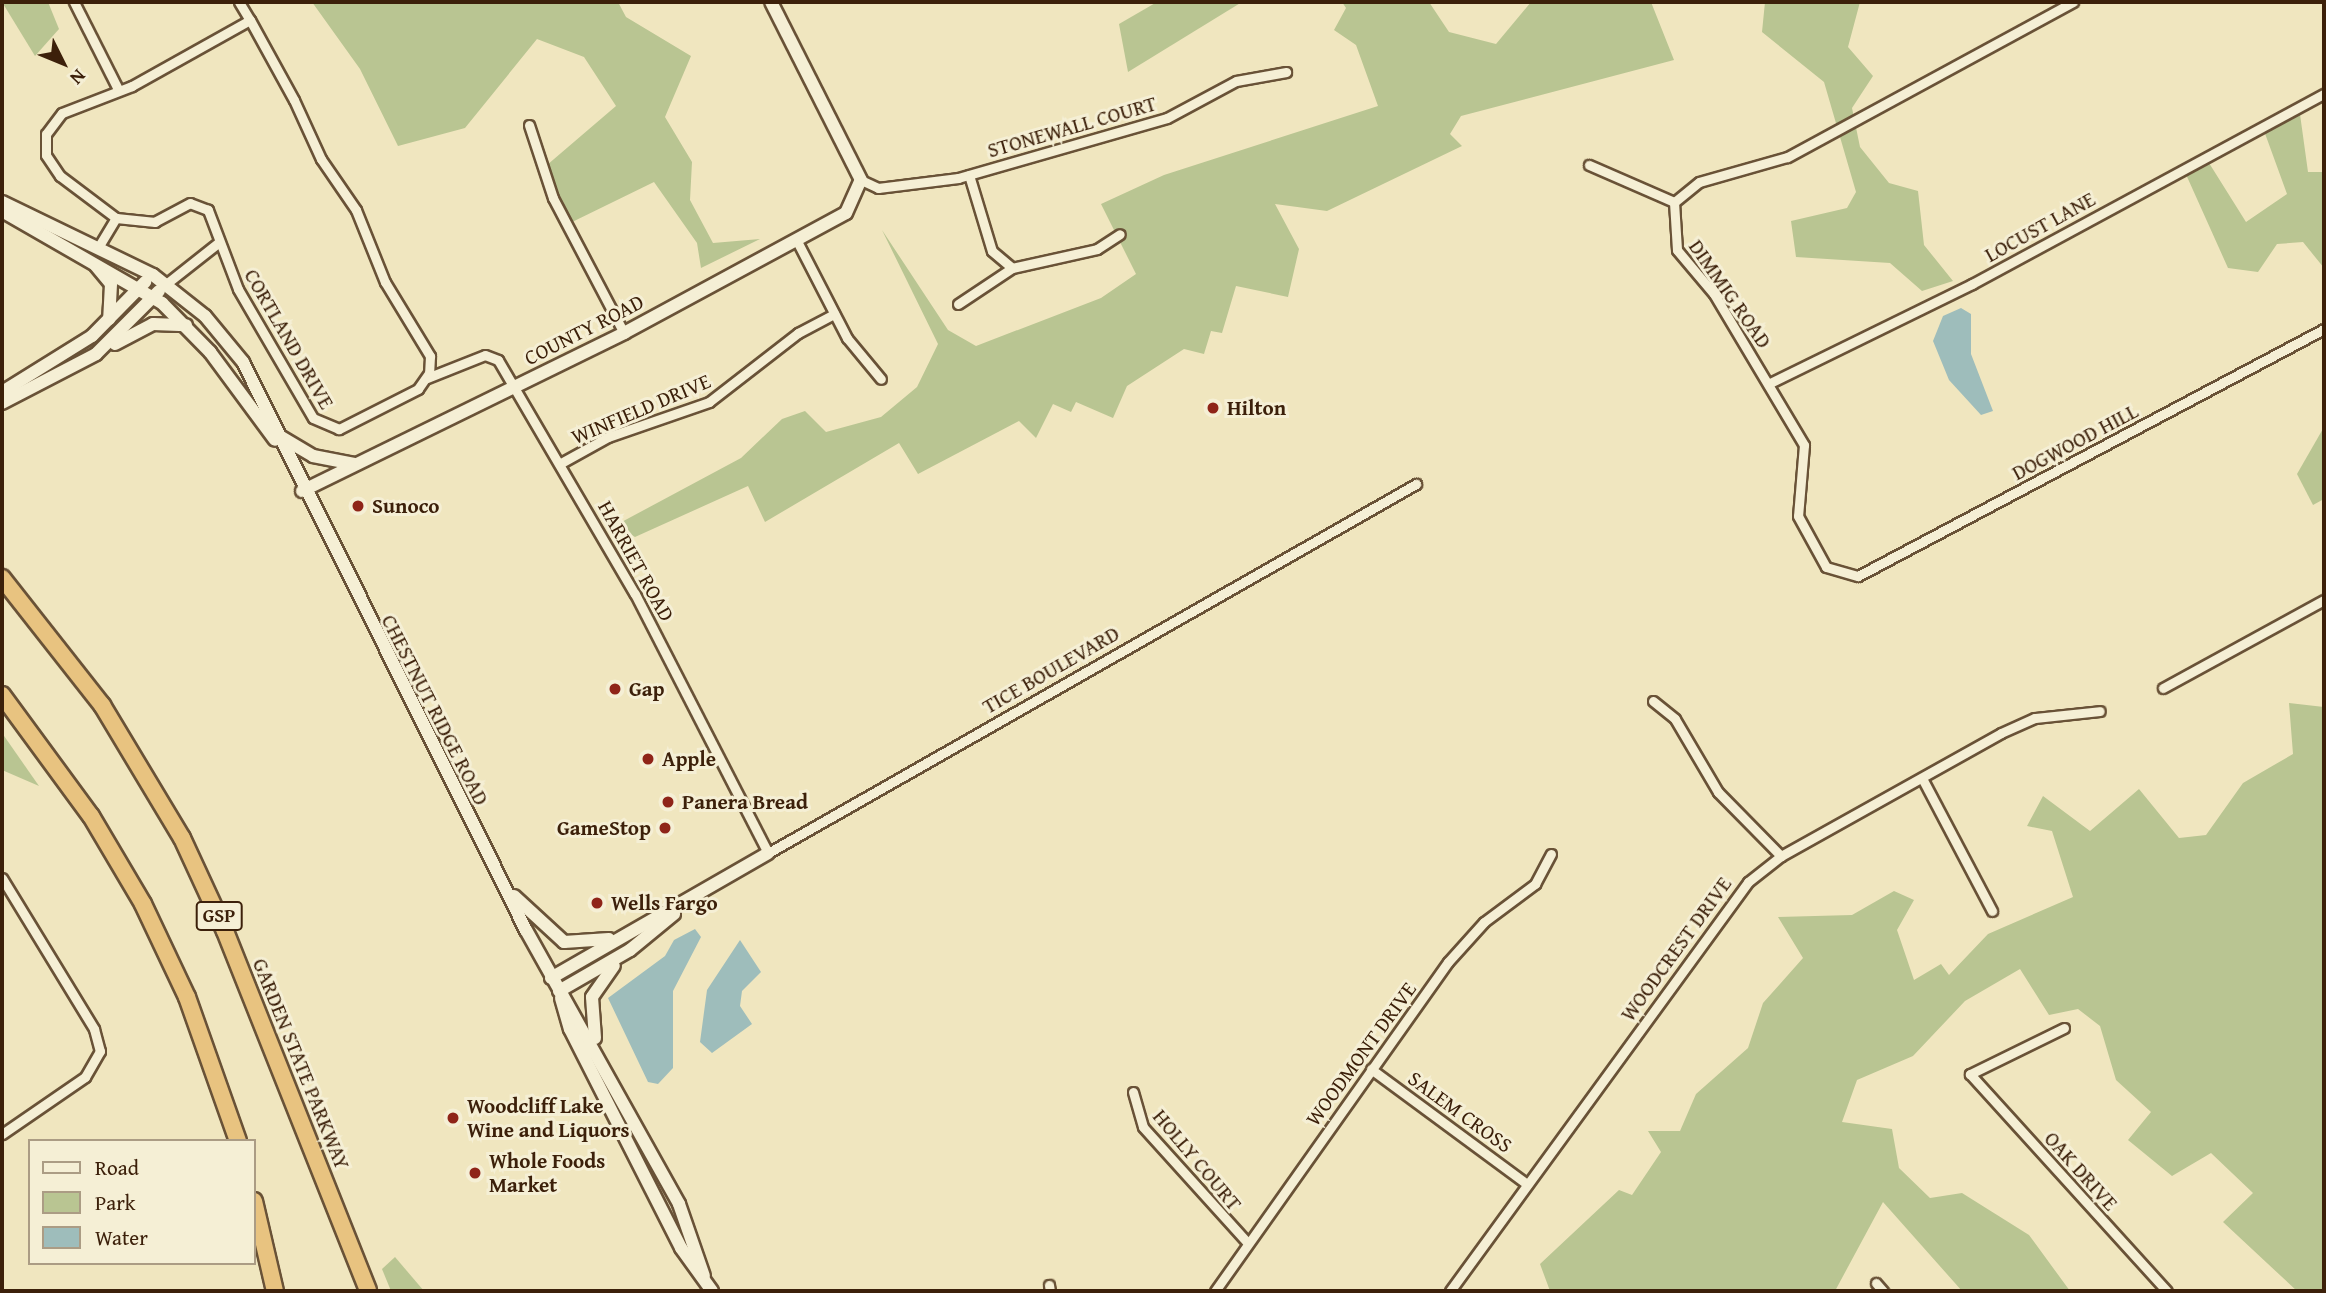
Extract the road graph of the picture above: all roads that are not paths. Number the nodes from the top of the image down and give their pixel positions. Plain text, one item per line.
1 (74, 2) edge
2 (239, 2) edge
3 (771, 2) edge
4 (2073, 2) edge
5 (250, 20) junction
6 (1286, 72) dead end
7 (118, 89) junction
8 (2324, 94) edge
9 (529, 125) dead end
10 (1589, 165) dead end
11 (969, 174) junction
12 (861, 180) junction
13 (2, 202) edge
14 (1674, 202) junction
15 (2, 212) edge
16 (116, 218) junction
17 (1120, 234) dead end
18 (218, 243) junction
19 (798, 243) junction
20 (99, 246) junction
21 (80, 253) junction
22 (1012, 268) junction
23 (153, 275) junction
24 (166, 284) junction
25 (141, 286) junction
26 (154, 296) junction
27 (958, 304) dead end
28 (834, 314) junction
29 (109, 320) junction
30 (186, 325) junction
31 (2324, 329) edge
32 (624, 333) junction
33 (96, 354) junction
34 (427, 378) junction
35 (881, 379) dead end
36 (1770, 383) junction
37 (515, 386) junction
38 (2, 392) edge
39 (2, 403) edge
40 (277, 440) junction
41 (561, 463) junction
42 (354, 464) junction
43 (1416, 484) dead end
44 (302, 491) junction
45 (1839, 576) joint
46 (2, 578) edge
47 (2324, 600) edge
48 (2163, 688) dead end
49 (2, 695) edge
50 (1653, 701) dead end
51 (2100, 710) dead end
52 (1923, 780) junction
53 (768, 853) junction
54 (1551, 854) dead end
55 (1781, 856) junction
56 (2, 878) edge
57 (505, 887) junction
58 (705, 888) junction
59 (1992, 911) dead end
60 (626, 935) junction
61 (630, 950) junction
62 (551, 978) junction
63 (559, 991) junction
64 (2064, 1028) dead end
65 (596, 1045) junction
66 (1371, 1069) junction
67 (1133, 1092) dead end
68 (3, 1131) edge
69 (237, 1139) edge
70 (1527, 1184) junction
71 (256, 1210) edge
72 (1247, 1242) junction
73 (704, 1276) junction
74 (1876, 1283) dead end
75 (275, 1291) edge
76 (368, 1291) edge
77 (712, 1291) edge
78 (1215, 1291) edge
79 (1450, 1291) edge
80 (1883, 1291) edge
81 (2167, 1291) edge

1 - 7 street
2 - 5 street
3 - 12 main road
4 - 14 street
5 - 7 street
5 - 34 street
6 - 11 street, STONEWALL COURT
7 - 16 street
8 - 36 street, LOCUST LANE
9 - 32 street
10 - 14 street
11 - 12 street, STONEWALL COURT
11 - 22 street
12 - 19 main road, COUNTY ROAD
13 - 20 main road, CHESTNUT RIDGE ROAD
14 - 36 street, DIMMIG ROAD
15 - 21 main road, CHESTNUT RIDGE ROAD
16 - 18 street, CORTLAND DRIVE
16 - 20 street
17 - 22 street
18 - 24 street
18 - 34 street, CORTLAND DRIVE
19 - 28 street
19 - 32 main road, COUNTY ROAD
20 - 23 main road, CHESTNUT RIDGE ROAD
21 - 25 main road, CHESTNUT RIDGE ROAD
21 - 29 main road
22 - 27 street
23 - 24 main road, CHESTNUT RIDGE ROAD
23 - 25 main road
24 - 26 main road
24 - 40 main road, CHESTNUT RIDGE ROAD
25 - 26 main road, CHESTNUT RIDGE ROAD
25 - 29 main road
26 - 30 main road, CHESTNUT RIDGE ROAD
26 - 33 main road
28 - 35 street
28 - 41 street, WINFIELD DRIVE
29 - 38 main road
30 - 33 main road
30 - 40 main road, CHESTNUT RIDGE ROAD
31 - 45 street, DOGWOOD HILL
32 - 37 main road, COUNTY ROAD
33 - 39 main road
34 - 37 street, HARRIET ROAD
36 - 45 street, DIMMIG ROAD
37 - 41 street, HARRIET ROAD
37 - 42 main road, COUNTY ROAD
40 - 42 main road
40 - 44 main road, CHESTNUT RIDGE ROAD
41 - 53 street, HARRIET ROAD
42 - 44 main road, COUNTY ROAD
43 - 53 street, TICE BOULEVARD
44 - 57 main road, CHESTNUT RIDGE ROAD
46 - 76 highway, GARDEN STATE PARKWAY / GSP
47 - 48 street
49 - 69 highway
50 - 55 street
51 - 52 street, WOODCREST DRIVE
52 - 55 street, WOODCREST DRIVE
52 - 59 street
53 - 58 main road, TICE BOULEVARD
54 - 66 street, WOODMONT DRIVE
55 - 70 street, WOODCREST DRIVE
56 - 68 street
57 - 60 main road
57 - 62 main road, CHESTNUT RIDGE ROAD
58 - 60 main road, TICE BOULEVARD
58 - 61 main road, TICE BOULEVARD
60 - 62 main road, TICE BOULEVARD
61 - 63 main road, TICE BOULEVARD
61 - 65 main road
62 - 63 main road, CHESTNUT RIDGE ROAD
63 - 65 main road, CHESTNUT RIDGE ROAD
63 - 73 main road, CHESTNUT RIDGE ROAD
64 - 81 street, OAK DRIVE
65 - 73 main road, CHESTNUT RIDGE ROAD
66 - 70 street, SALEM CROSS
66 - 72 street, WOODMONT DRIVE
67 - 72 street, HOLLY COURT
70 - 79 street, WOODCREST DRIVE
71 - 75 highway
72 - 78 street, WOODMONT DRIVE
73 - 77 main road, CHESTNUT RIDGE ROAD
74 - 80 street

